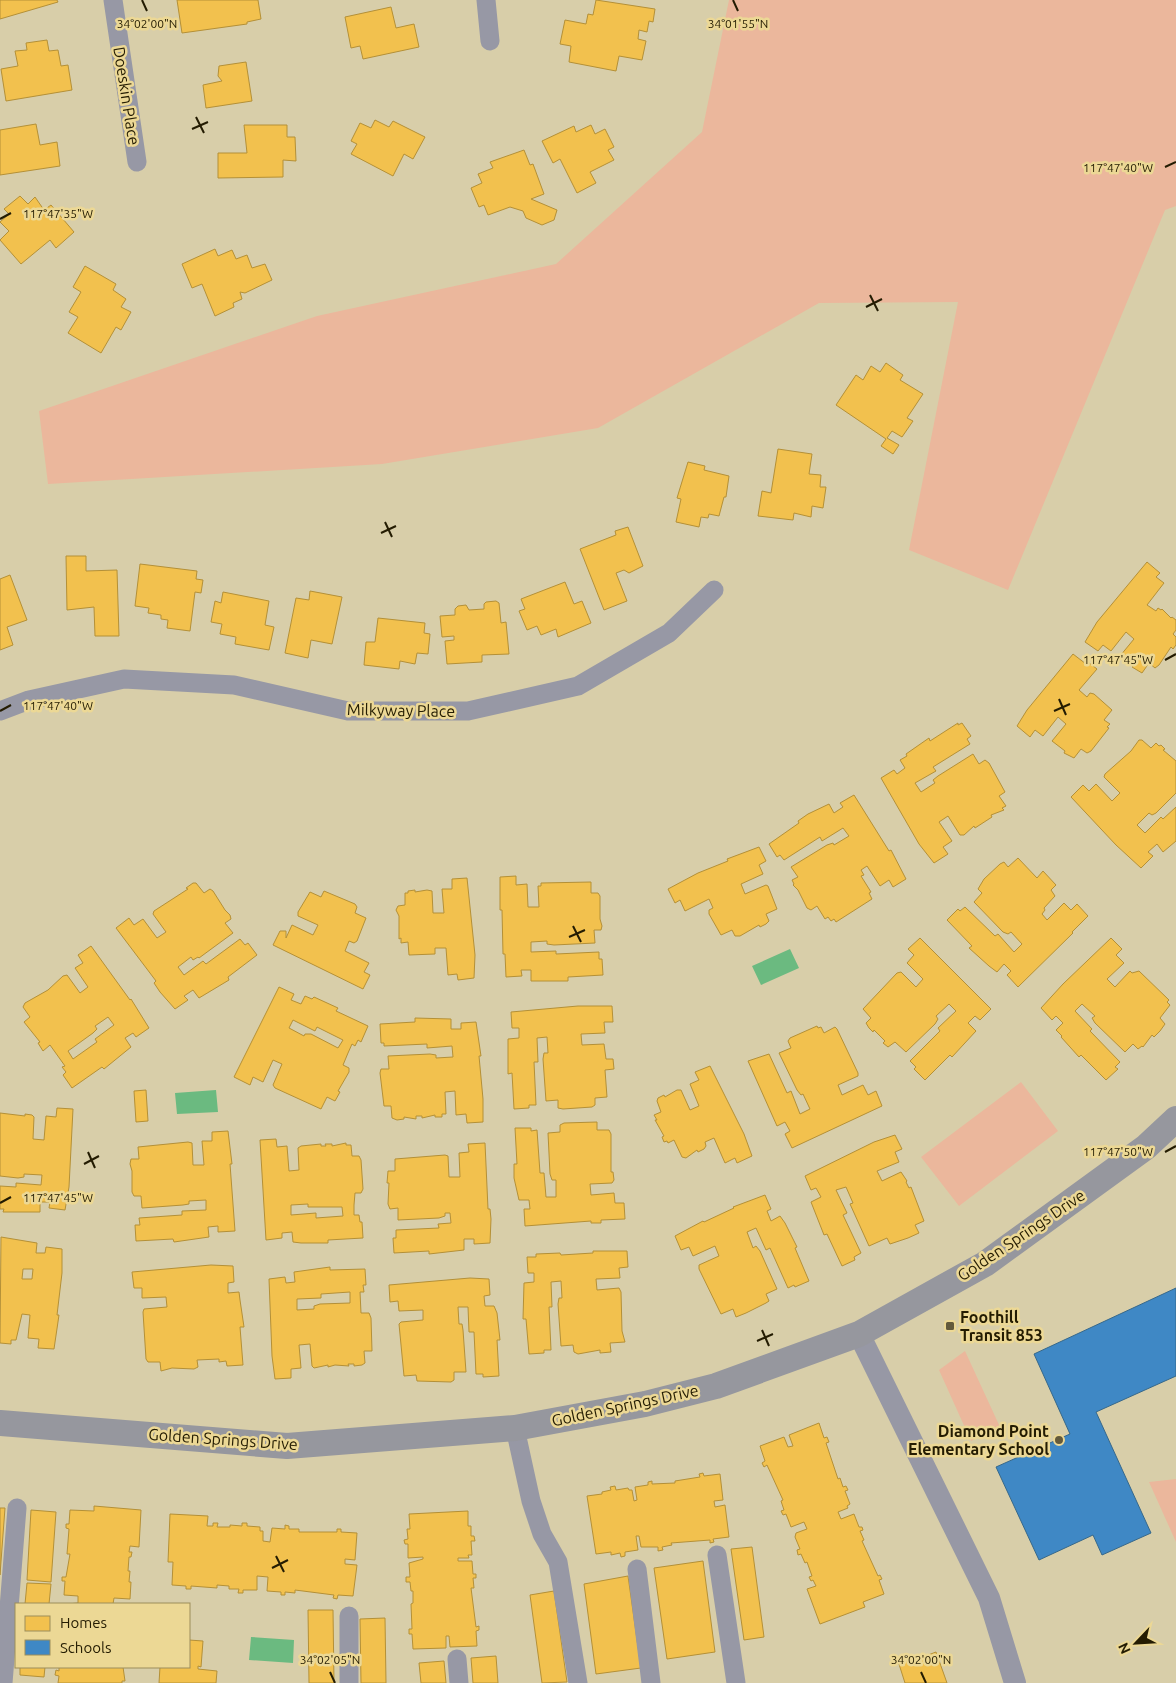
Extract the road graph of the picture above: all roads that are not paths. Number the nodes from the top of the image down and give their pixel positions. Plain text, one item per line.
1 (113, 0) edge
2 (486, 0) edge
3 (490, 41) dead end
4 (137, 162) dead end
5 (714, 590) dead end
6 (0, 711) edge
7 (1176, 1119) edge
8 (859, 1334) junction
9 (0, 1423) edge
10 (515, 1428) junction
11 (17, 1508) dead end
12 (717, 1555) dead end
13 (637, 1569) dead end
14 (349, 1616) dead end
15 (457, 1659) dead end
16 (743, 1682) edge
17 (3, 1683) edge
18 (349, 1683) edge
19 (459, 1683) edge
20 (578, 1683) edge
21 (651, 1683) edge
22 (1015, 1683) edge

1 - 4 street, Doeskin Place
2 - 3 street
5 - 6 street, Milkyway Place
7 - 8 main road, Golden Springs Drive
8 - 10 main road, Golden Springs Drive
8 - 22 street
9 - 10 main road, Golden Springs Drive
10 - 20 street
11 - 17 street
12 - 16 street
13 - 21 street
14 - 18 street
15 - 19 street

